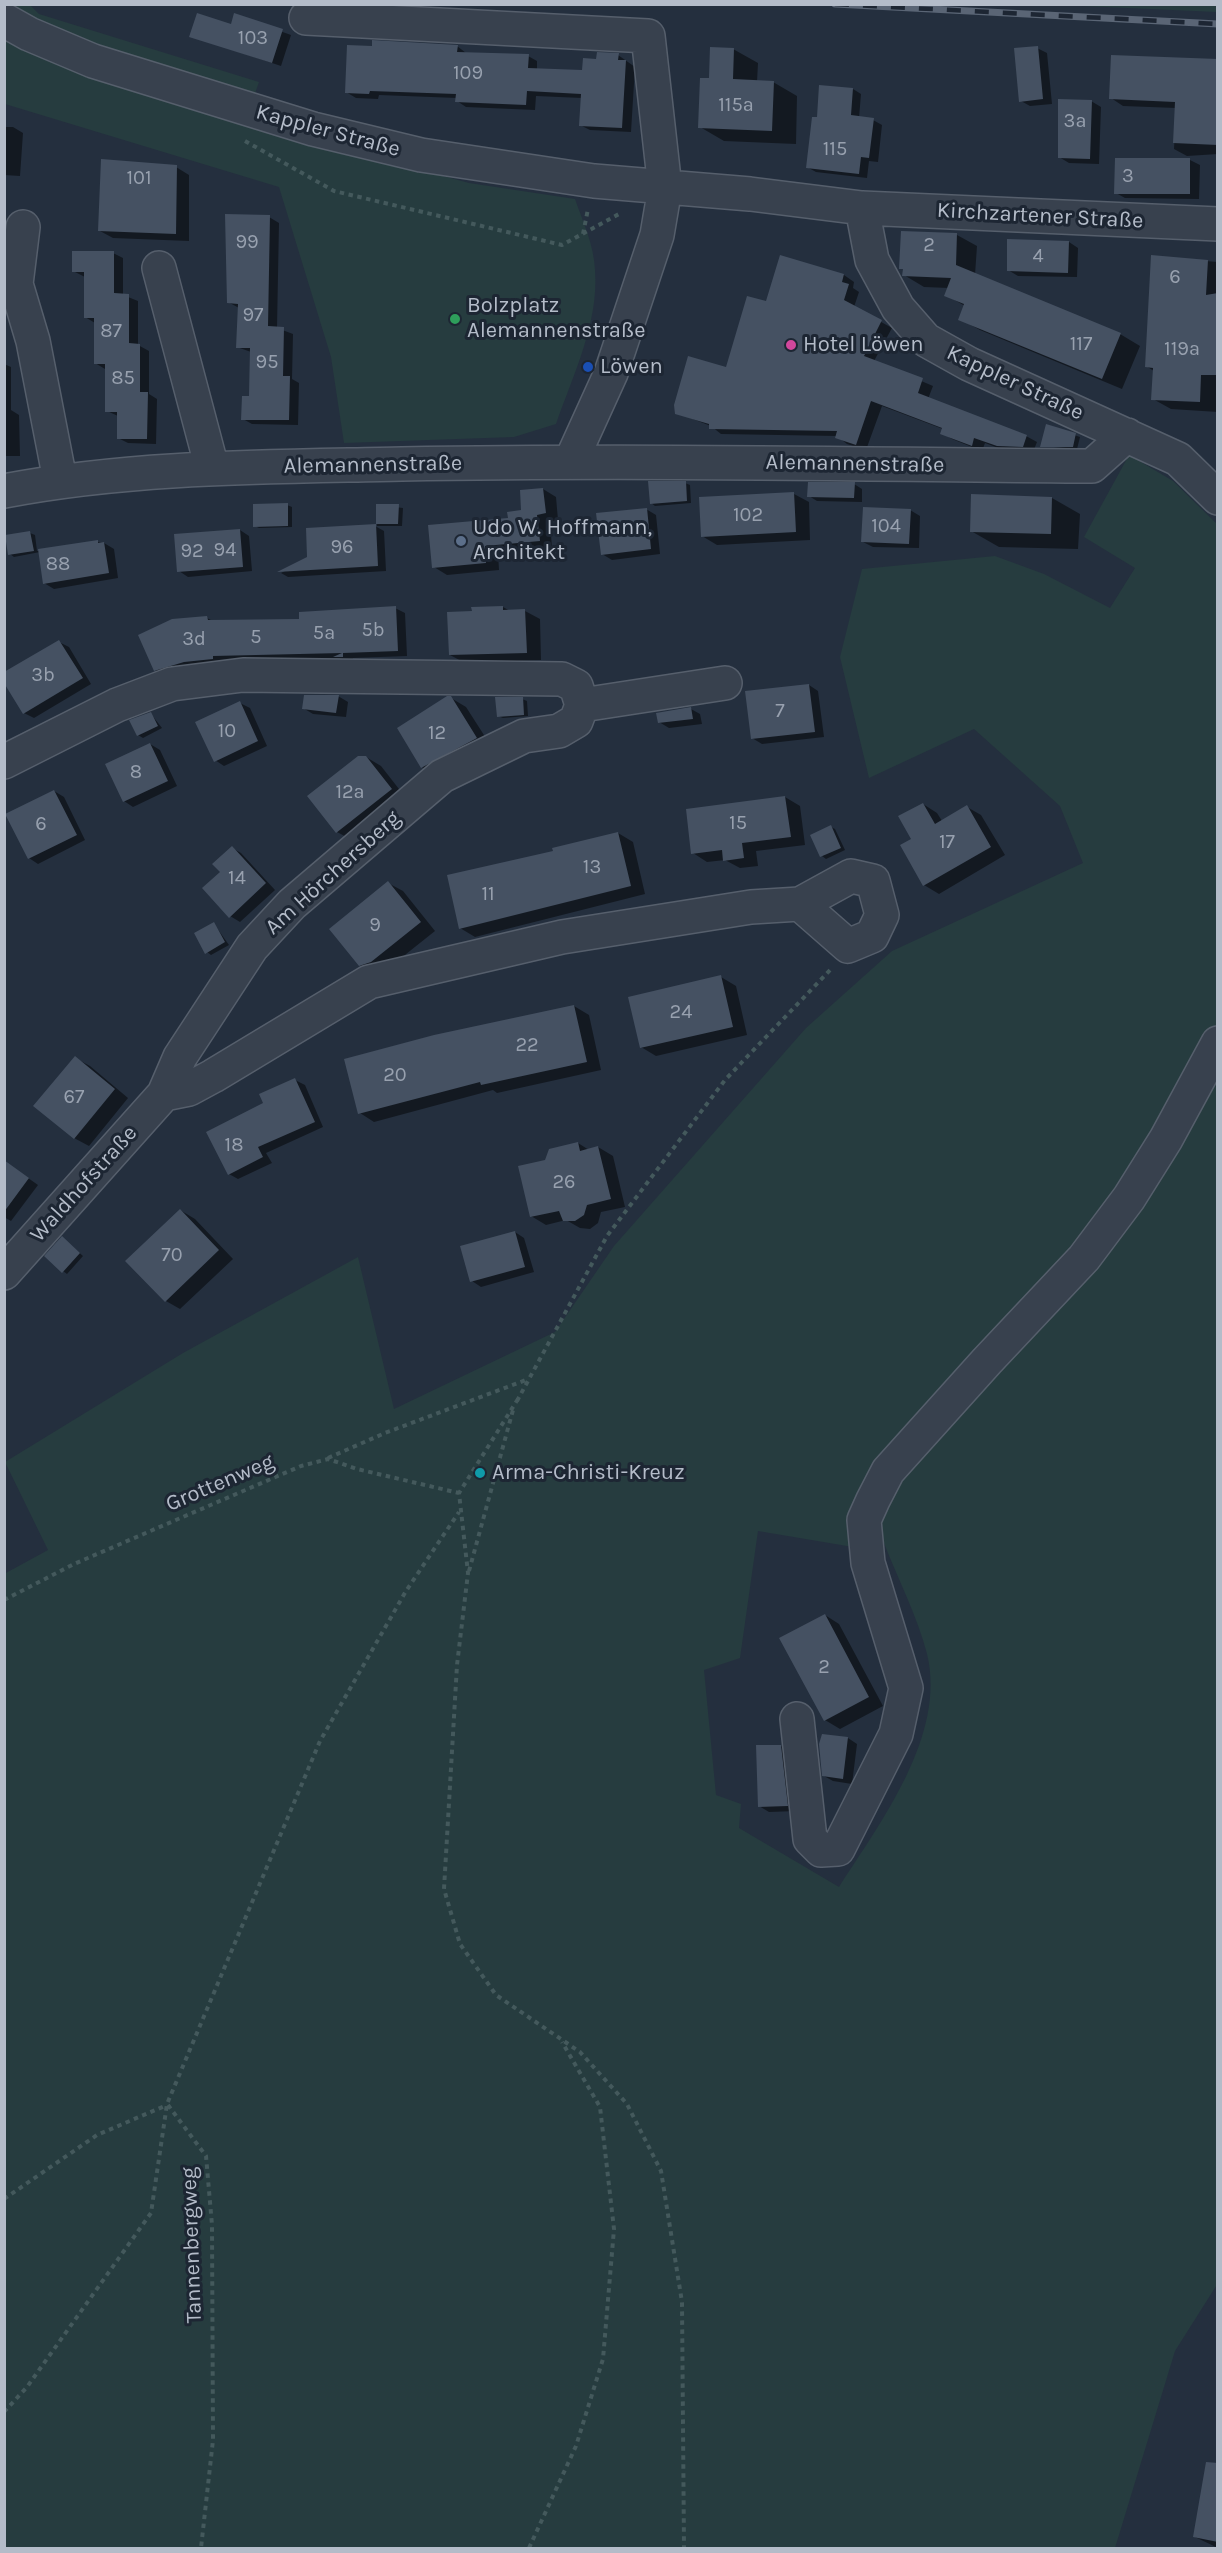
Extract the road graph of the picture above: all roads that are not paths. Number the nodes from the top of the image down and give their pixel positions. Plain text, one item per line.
1 (306, 18) dead end
2 (4, 20) edge
3 (665, 188) junction
4 (862, 208) junction
5 (1218, 224) edge
6 (22, 227) dead end
7 (159, 268) dead end
8 (1127, 435) junction
9 (571, 461) junction
10 (212, 468) junction
11 (60, 480) junction
12 (4, 491) edge
13 (1218, 498) edge
14 (725, 683) dead end
15 (582, 705) junction
16 (4, 762) edge
17 (800, 904) junction
18 (1218, 1043) edge
19 (164, 1094) junction
20 (4, 1273) edge
21 (796, 1719) dead end

1 - 3 street
2 - 3 street, Kappler Straße
3 - 4 street, Kappler Straße
3 - 9 street
4 - 5 street, Kirchzartener Straße
4 - 8 street, Kappler Straße
6 - 11 street
7 - 10 street
8 - 9 street, Alemannenstraße
8 - 13 street, Kappler Straße
9 - 10 street, Alemannenstraße
10 - 11 street, Alemannenstraße
11 - 12 street, Alemannenstraße
14 - 15 street
15 - 16 street
15 - 19 street, Am Hörchersberg
17 - 17 street
17 - 19 street
18 - 21 street
19 - 20 street, Waldhofstraße

